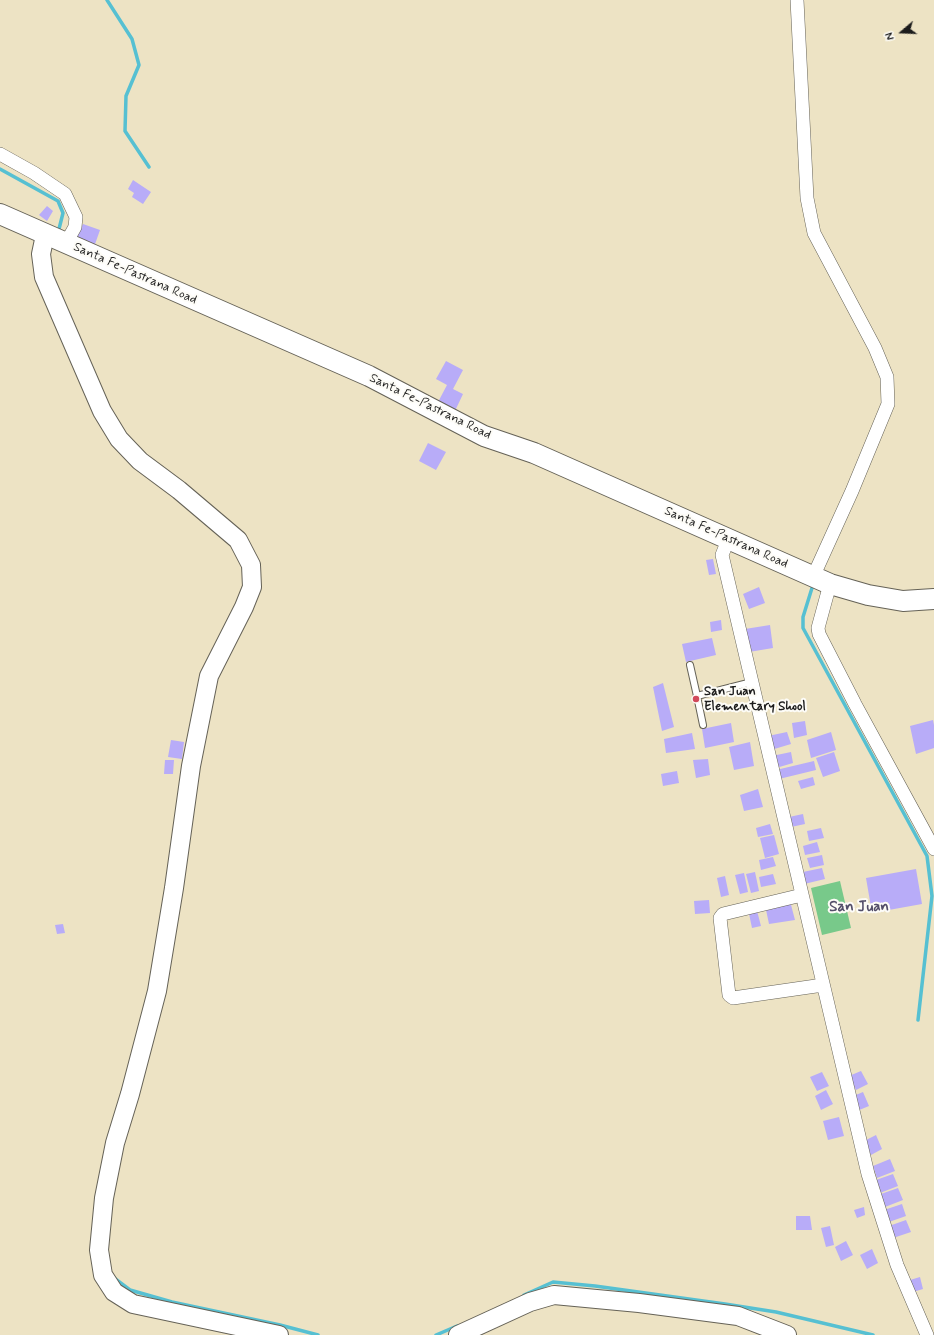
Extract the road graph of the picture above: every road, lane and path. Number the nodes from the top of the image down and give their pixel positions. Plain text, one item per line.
1 (797, 0) edge
2 (0, 154) edge
3 (0, 214) edge
4 (45, 235) junction
5 (66, 243) junction
6 (728, 540) junction
7 (822, 581) junction
8 (934, 599) edge
9 (690, 665) dead end
10 (752, 682) junction
11 (697, 696) junction
12 (703, 725) dead end
13 (934, 849) edge
14 (802, 895) junction
15 (824, 985) junction
16 (279, 1335) edge
17 (458, 1335) edge
18 (788, 1335) edge
19 (927, 1335) edge

1 - 7 street
2 - 5 street
3 - 4 main road, Santa Fe-Pastrana Road
4 - 5 main road, Santa Fe-Pastrana Road
4 - 16 street
5 - 6 main road, Santa Fe-Pastrana Road
6 - 7 main road, Santa Fe-Pastrana Road
6 - 10 street
7 - 8 main road, Santa Fe-Pastrana Road
7 - 13 street
9 - 11 lane
10 - 11 lane
10 - 14 street
11 - 12 lane
14 - 15 street
14 - 15 street
15 - 19 street
17 - 18 street

